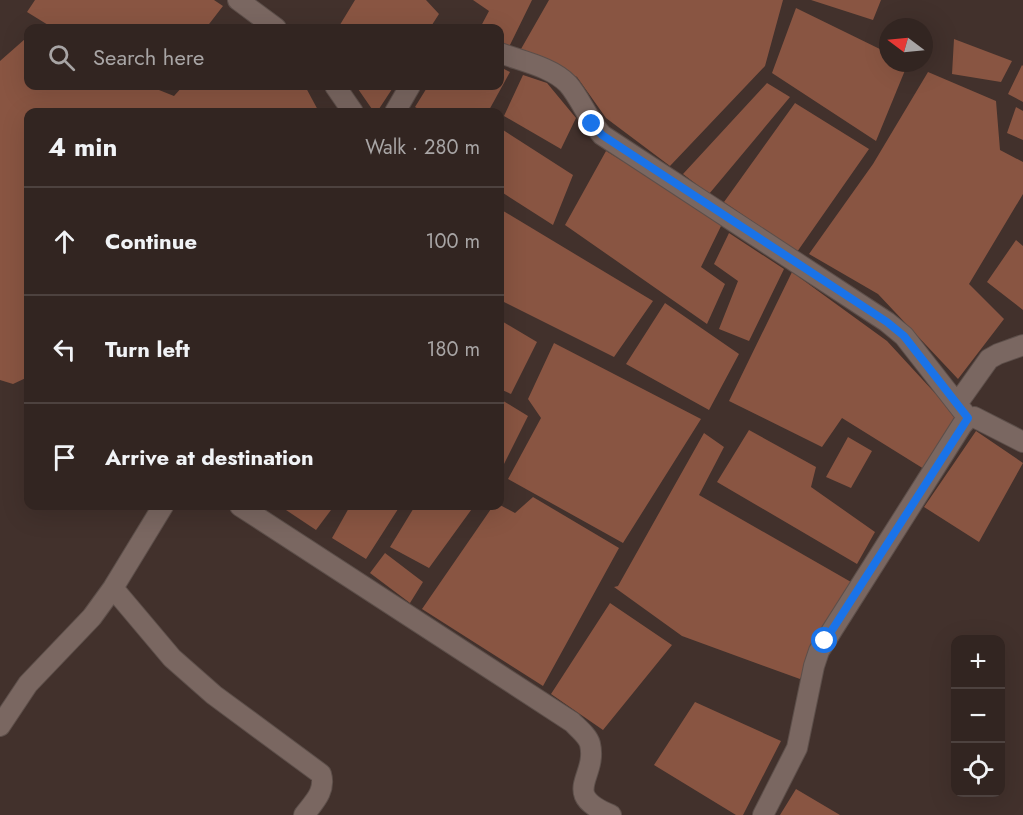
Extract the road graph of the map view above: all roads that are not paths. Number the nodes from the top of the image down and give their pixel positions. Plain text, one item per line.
1 (238, 0) edge
2 (271, 24) edge
3 (504, 55) edge
4 (337, 90) edge
5 (408, 90) edge
6 (350, 108) edge
7 (397, 108) edge
8 (1023, 345) edge
9 (962, 411) junction
10 (1023, 442) edge
11 (161, 510) edge
12 (246, 510) edge
13 (113, 588) junction
14 (0, 726) edge
15 (304, 815) edge
16 (611, 815) edge
17 (763, 815) edge

1 - 2 street
3 - 9 street
4 - 6 street
5 - 7 street
8 - 9 street
9 - 10 street
9 - 17 street
11 - 13 street
12 - 16 street
13 - 14 street
13 - 15 street

